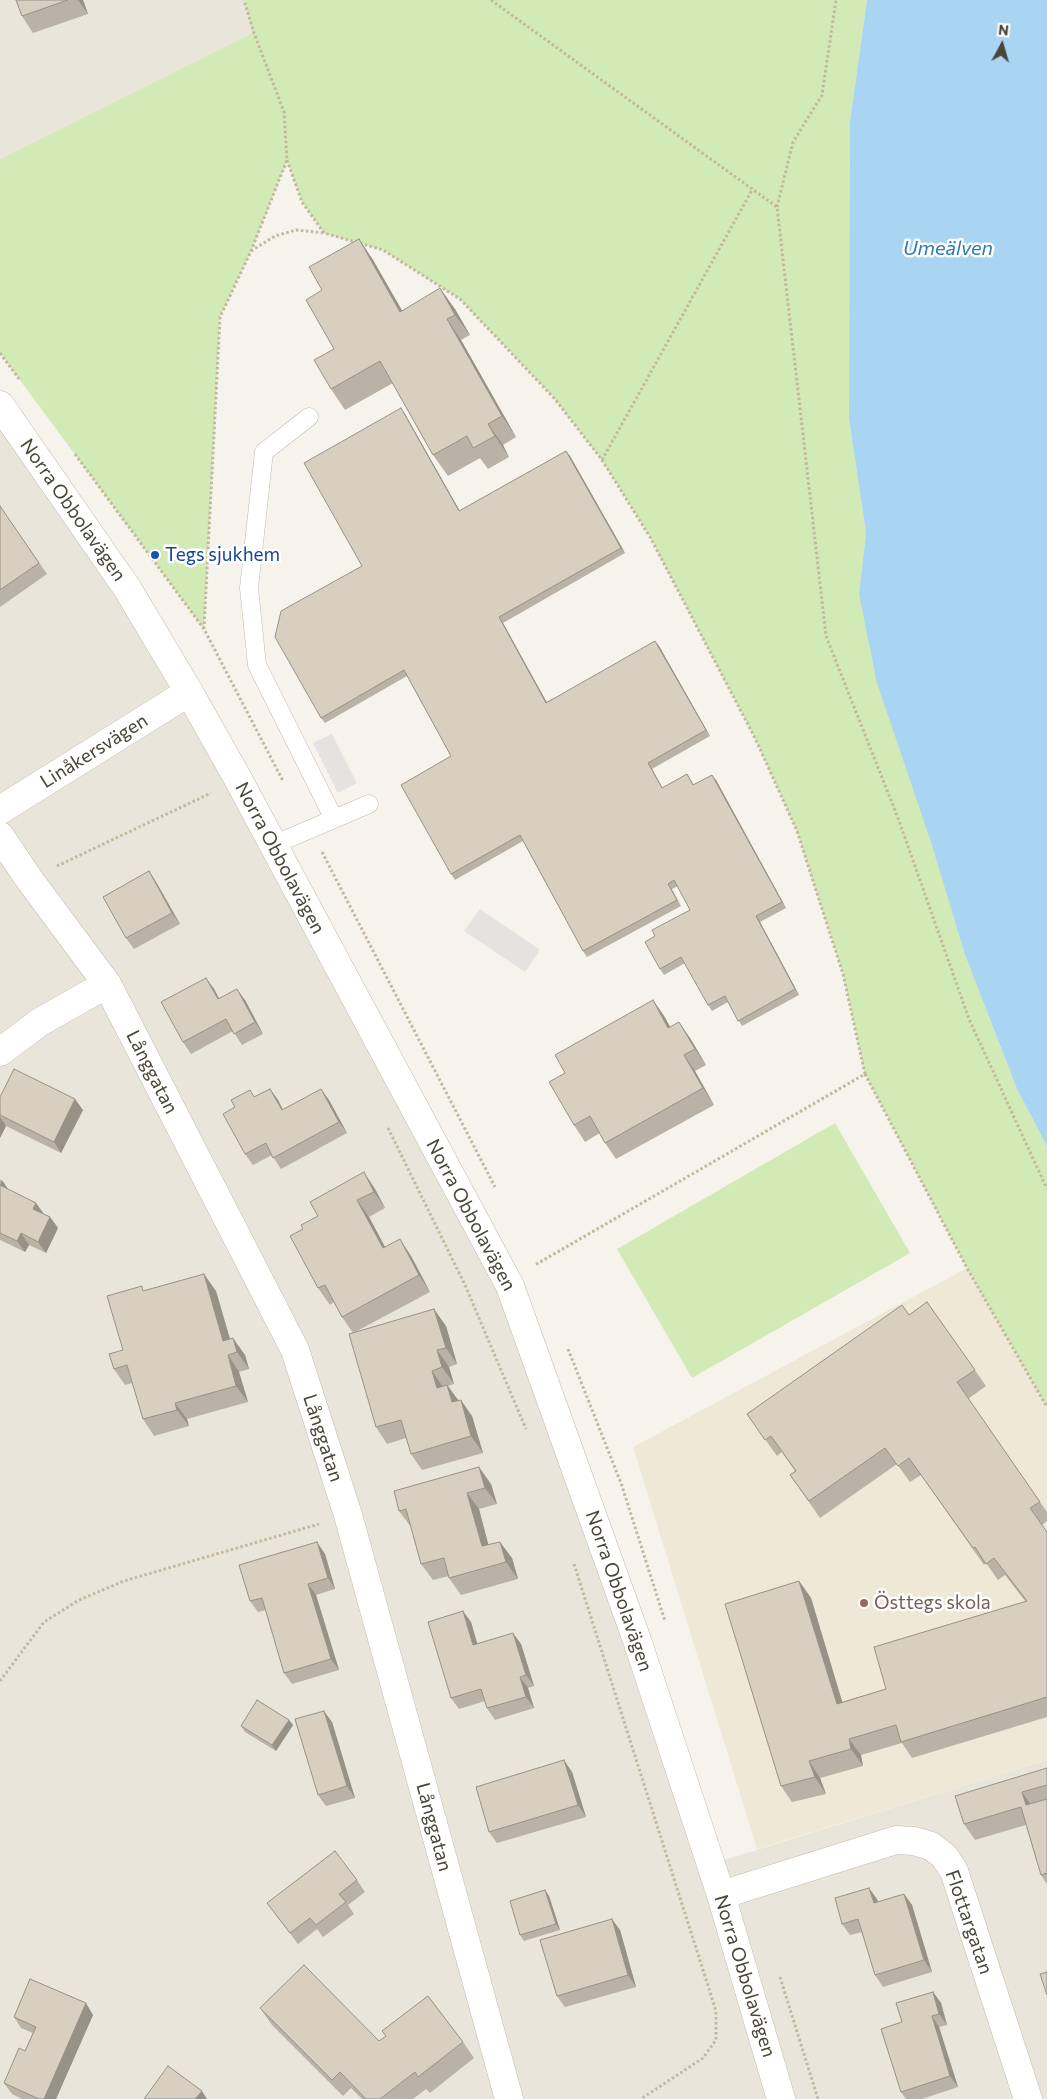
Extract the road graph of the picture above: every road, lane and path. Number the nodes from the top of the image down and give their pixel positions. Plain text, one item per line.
1 (244, 0) edge
2 (491, 0) edge
3 (836, 0) edge
4 (287, 160) junction
5 (752, 190) junction
6 (776, 207) junction
7 (324, 233) junction
8 (251, 251) junction
9 (0, 353) edge
10 (23, 385) dead end
11 (0, 405) edge
12 (309, 417) dead end
13 (70, 448) dead end
14 (602, 460) junction
15 (204, 629) junction
16 (189, 692) junction
17 (273, 762) junction
18 (238, 779) junction
19 (287, 787) dead end
20 (369, 804) dead end
21 (0, 810) edge
22 (334, 819) junction
23 (310, 829) junction
24 (0, 836) edge
25 (273, 845) junction
26 (29, 880) junction
27 (107, 984) junction
28 (0, 1052) edge
29 (865, 1074) junction
30 (386, 1125) dead end
31 (1047, 1189) edge
32 (499, 1195) dead end
33 (530, 1256) dead end
34 (1047, 1407) edge
35 (527, 1432) dead end
36 (348, 1515) junction
37 (574, 1564) dead end
38 (0, 1681) edge
39 (721, 1895) junction
40 (777, 1969) dead end
41 (509, 2099) edge
42 (641, 2099) edge
43 (781, 2099) edge
44 (818, 2099) edge
45 (1028, 2099) edge

1 - 4 path
2 - 5 path
3 - 6 path
4 - 7 path
4 - 8 path
5 - 6 path
5 - 14 path
6 - 31 path
7 - 8 path
7 - 14 path
8 - 15 path
9 - 10 path
11 - 16 street, Norra Obbolavägen
12 - 22 lane
13 - 15 path
14 - 29 path
15 - 17 path
16 - 18 street, Norra Obbolavägen
16 - 21 street, Linåkersvägen
17 - 18 path
17 - 19 path
18 - 25 street, Norra Obbolavägen
18 - 26 path
20 - 22 lane
22 - 23 lane
23 - 25 lane
23 - 32 path
24 - 26 street, Långgatan
25 - 39 street, Norra Obbolavägen
26 - 27 street, Långgatan
27 - 28 street
27 - 36 street, Långgatan
29 - 33 path
29 - 34 path
30 - 35 path
36 - 38 path
36 - 41 street, Långgatan
37 - 42 path
39 - 43 street, Norra Obbolavägen
39 - 45 street, Flottargatan
40 - 44 path

